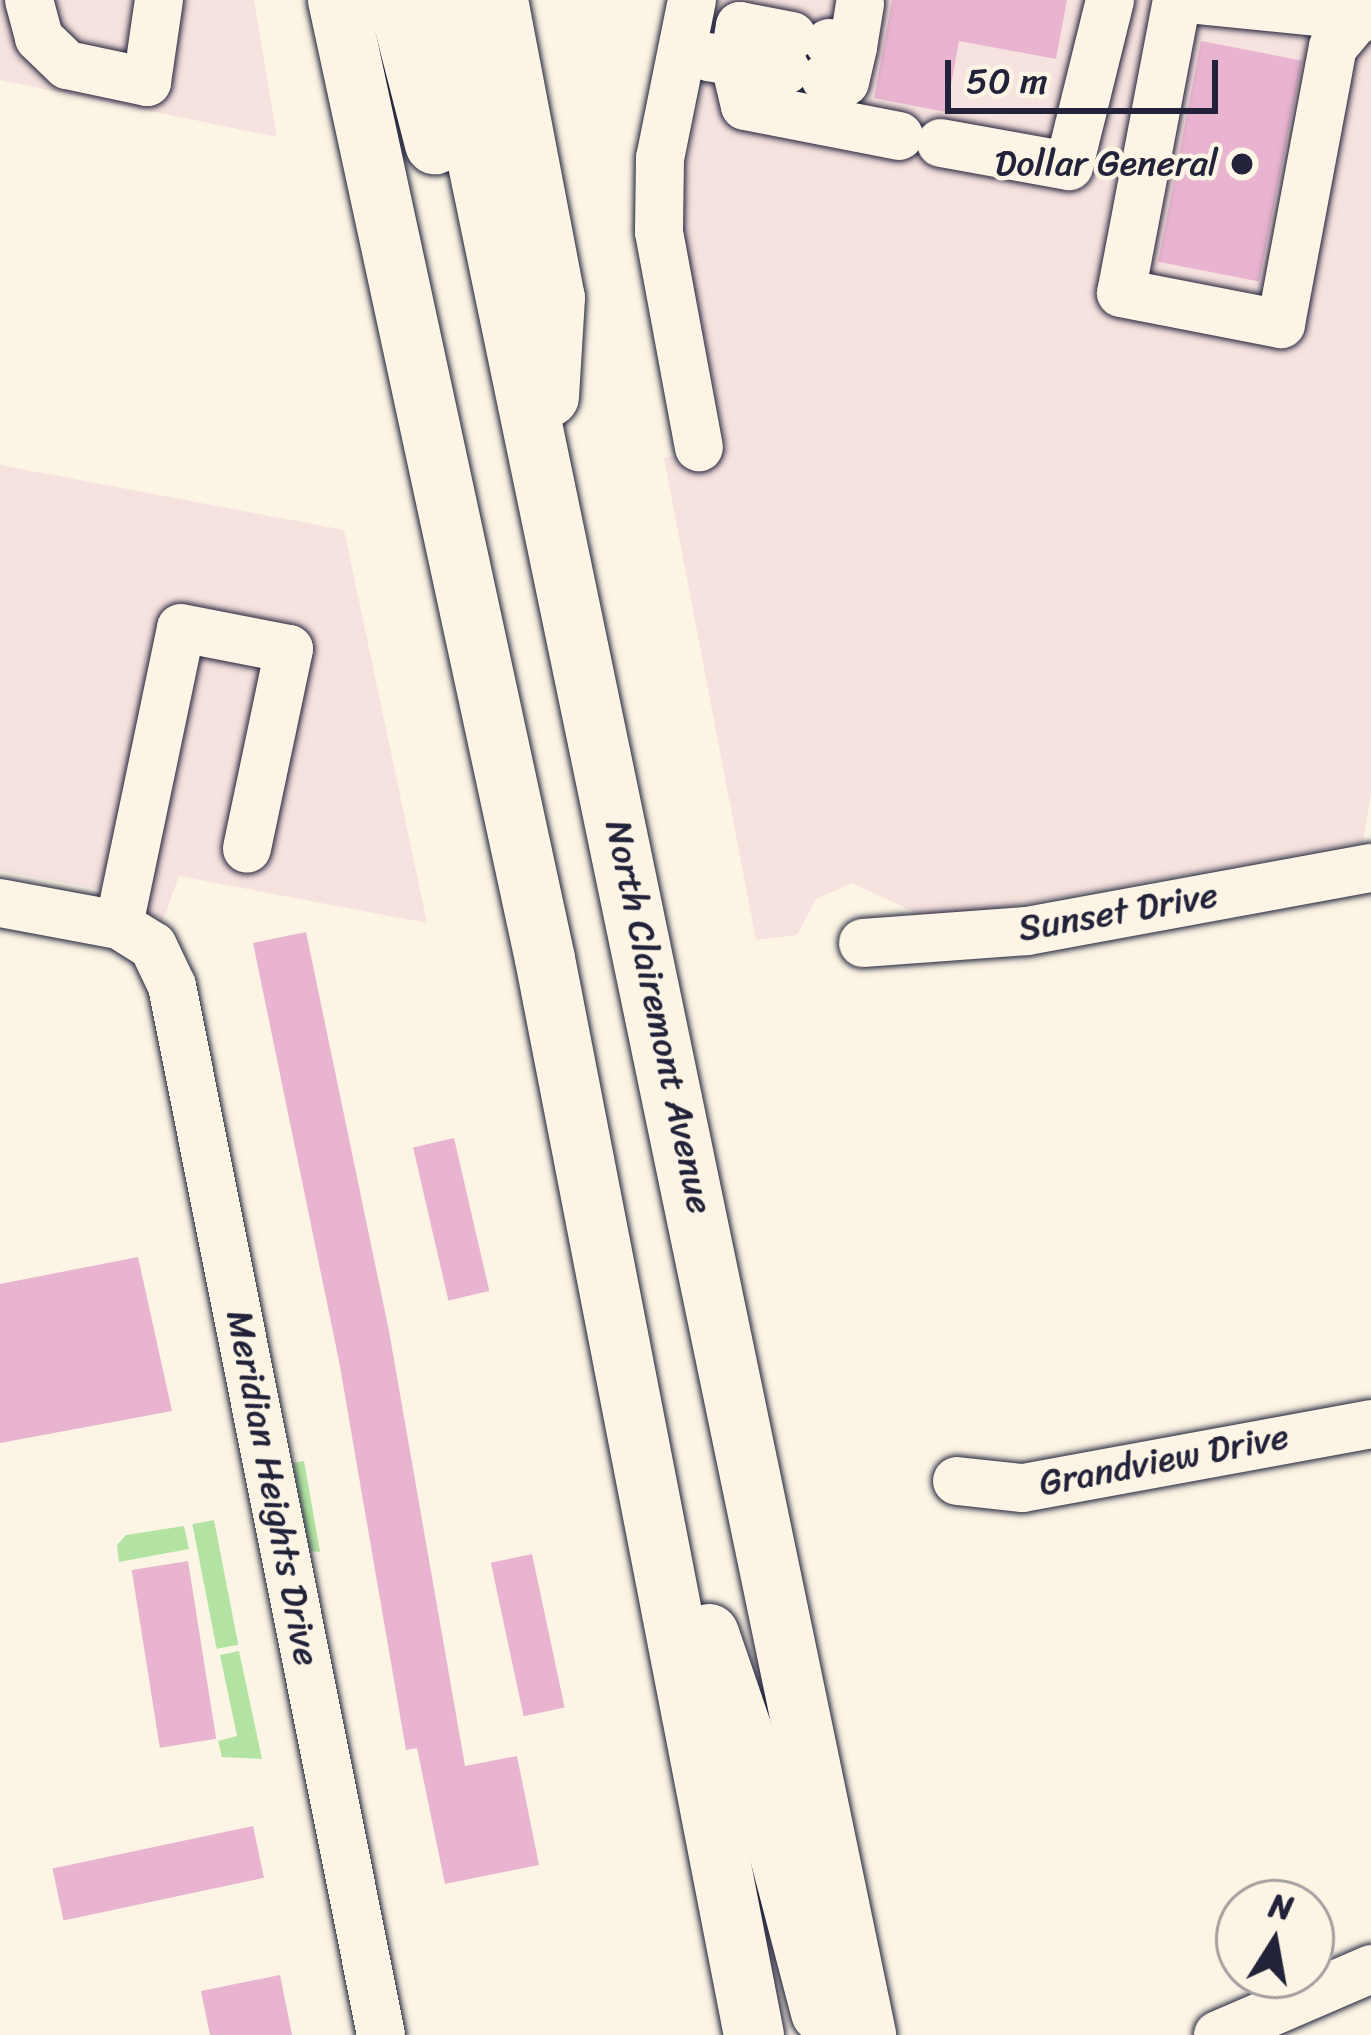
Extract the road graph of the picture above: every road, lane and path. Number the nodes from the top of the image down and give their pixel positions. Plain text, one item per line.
1 (28, 0) edge
2 (159, 0) edge
3 (338, 0) edge
4 (398, 0) edge
5 (444, 0) edge
6 (498, 0) edge
7 (692, 0) edge
8 (1110, 0) edge
9 (1177, 0) edge
10 (1199, 0) edge
11 (1369, 9) edge
12 (740, 29) edge
13 (833, 48) edge
14 (681, 54) junction
15 (531, 408) junction
16 (699, 447) dead end
17 (545, 475) junction
18 (247, 849) dead end
19 (1371, 868) edge
20 (0, 903) edge
21 (136, 935) junction
22 (862, 943) dead end
23 (1371, 1424) edge
24 (957, 1481) dead end
25 (650, 1483) junction
26 (1371, 1969) edge
27 (381, 2035) edge
28 (754, 2035) edge
29 (825, 2035) edge
30 (866, 2035) edge
31 (1218, 2035) edge

1 - 2 street
3 - 25 main road
4 - 15 main road
5 - 15 main road, North Clairemont Avenue
6 - 17 main road
7 - 14 street
8 - 13 street
9 - 11 street
10 - 11 street
12 - 13 street
12 - 13 street
12 - 14 street
14 - 16 street
15 - 17 main road, North Clairemont Avenue
17 - 30 main road, North Clairemont Avenue
18 - 21 street
19 - 22 street, Sunset Drive
20 - 21 street
21 - 27 street, Meridian Heights Drive
23 - 24 street, Grandview Drive
25 - 28 main road
25 - 29 main road
26 - 31 street

